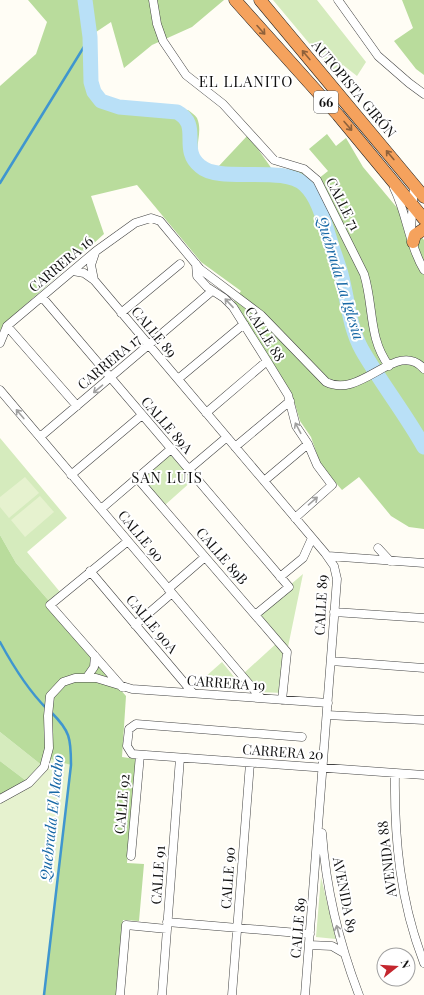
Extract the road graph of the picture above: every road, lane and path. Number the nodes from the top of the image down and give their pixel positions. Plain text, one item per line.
1 (153, 0) edge
2 (235, 0) edge
3 (260, 0) edge
4 (338, 0) edge
5 (424, 94) edge
6 (387, 174) junction
7 (414, 186) junction
8 (424, 197) edge
9 (414, 206) junction
10 (151, 218) joint
11 (424, 219) edge
12 (424, 229) edge
13 (413, 242) junction
14 (96, 251) junction
15 (180, 264) dead end
16 (196, 264) junction
17 (424, 270) edge
18 (73, 271) junction
19 (94, 280) junction
20 (212, 291) junction
21 (42, 297) junction
22 (121, 313) junction
23 (244, 324) junction
24 (7, 326) junction
25 (0, 343) edge
26 (149, 346) junction
27 (267, 361) junction
28 (386, 367) junction
29 (424, 369) edge
30 (110, 378) junction
31 (178, 380) junction
32 (0, 390) edge
33 (290, 400) junction
34 (77, 406) junction
35 (206, 414) junction
36 (142, 415) junction
37 (227, 437) junction
38 (40, 438) junction
39 (308, 444) junction
40 (235, 447) junction
41 (171, 449) junction
42 (188, 470) junction
43 (71, 474) junction
44 (137, 478) junction
45 (264, 481) junction
46 (100, 509) junction
47 (295, 518) junction
48 (312, 538) junction
49 (128, 541) junction
50 (378, 548) dead end
51 (328, 556) junction
52 (205, 557) junction
53 (390, 560) junction
54 (424, 563) edge
55 (90, 571) junction
56 (280, 577) junction
57 (170, 591) junction
58 (334, 612) junction
59 (255, 615) junction
60 (424, 618) edge
61 (135, 625) junction
62 (95, 656) junction
63 (331, 662) junction
64 (424, 668) edge
65 (87, 677) junction
66 (122, 687) junction
67 (193, 693) junction
68 (261, 698) junction
69 (282, 700) junction
70 (328, 703) junction
71 (327, 715) junction
72 (424, 720) edge
73 (302, 737) dead end
74 (140, 755) junction
75 (180, 758) junction
76 (250, 763) junction
77 (323, 768) junction
78 (395, 773) junction
79 (424, 775) edge
80 (321, 796) junction
81 (0, 799) edge
82 (131, 856) dead end
83 (167, 926) junction
84 (238, 928) junction
85 (310, 934) junction
86 (309, 945) junction
87 (344, 953) junction
88 (424, 963) edge
89 (120, 995) edge
90 (162, 995) edge
91 (232, 995) edge
92 (305, 995) edge
93 (359, 995) edge

1 - 28 street, CALLE 71
2 -> 6 highway, AUTOPISTA GIRÓN / 66
7 -> 3 highway, AUTOPISTA GIRÓN / 66
4 - 5 street
6 - 9 highway, AUTOPISTA GIRÓN / 66
6 - 13 street
7 - 8 highway, AUTOPISTA GIRÓN / 66
7 - 9 street
9 - 11 highway, AUTOPISTA GIRÓN / 66
9 - 13 street
10 - 14 street, CARRERA 16
10 - 16 street, CALLE 88
12 - 13 highway
13 - 17 street
14 - 18 street, CARRERA 16
14 - 19 street
15 - 22 street
16 - 20 street, CALLE 88
16 - 28 street
18 - 19 street, CALLE 89
18 - 21 street, CARRERA 16
19 - 22 street, CALLE 89
23 -> 20 street, CALLE 88
20 - 26 street, CARRERA 17
21 - 24 street, CARRERA 16
21 - 30 street, CALLE 89A
22 - 26 street, CALLE 89
23 - 27 street, CALLE 88
23 - 31 street
24 - 25 street, CARRERA 16
24 - 34 street
26 - 30 street, CARRERA 17
26 - 31 street, CALLE 89
27 - 33 street, CALLE 88
27 - 35 street
28 - 29 street
30 -> 34 street, CARRERA 17
30 - 36 street, CALLE 89A
31 - 35 street, CALLE 89
38 -> 32 street, CALLE 90
39 -> 33 street, CALLE 88
33 - 40 street
34 - 38 street, CARRERA 17
35 - 37 street, CALLE 89
36 - 41 street, CALLE 89A
36 - 43 street
37 - 40 street, CALLE 89
37 - 42 street
38 - 43 street, CALLE 90
39 - 45 street
47 -> 39 street, CALLE 88
40 - 45 street, CALLE 89
41 - 42 street, CALLE 89A
41 - 44 street
42 - 56 street, CALLE 89A
43 - 46 street, CALLE 90
44 - 46 street
44 - 52 street, CALLE 89B
45 - 47 street, CALLE 89
46 - 49 street, CALLE 90
47 - 48 street, CALLE 89
48 - 51 street, CALLE 89
48 - 56 street
49 - 55 street
49 - 57 street, CALLE 90
50 - 53 street
51 - 53 street
51 - 58 street, CALLE 89
52 - 57 street
52 - 59 street, CALLE 89B
53 - 54 street
55 - 61 street, CALLE 90A
55 - 62 street
56 - 59 street, CALLE 89A
57 - 61 street
57 - 68 street, CALLE 90
58 - 60 street
58 - 63 street, CALLE 89
59 - 69 street, CALLE 89B
61 - 67 street, CALLE 90A
62 - 65 street
62 - 66 street
63 - 64 street
63 - 70 street, CALLE 89
65 - 66 street, CARRERA 19
65 - 81 street
66 - 67 street, CARRERA 19
67 - 68 street, CARRERA 19
68 - 69 street, CARRERA 19
69 - 70 street, CARRERA 19
70 - 71 street, CALLE 89
71 - 72 street
71 - 77 street, CALLE 89
73 - 74 street
74 - 75 street, CARRERA 20
74 - 82 street, CALLE 92
75 - 76 street, CARRERA 20
75 - 83 street, CALLE 91
76 - 77 street, CARRERA 20
76 - 84 street, CALLE 90
77 - 78 street, CARRERA 20
77 - 80 street, CALLE 89
78 - 79 street, CARRERA 20
78 - 88 street, AVENIDA 88
80 - 85 street, CALLE 89
87 -> 80 street, AVENIDA 89
83 - 84 street
83 - 89 street
83 - 90 street, CALLE 91
84 - 85 street
84 - 91 street, CALLE 90
85 - 86 street, CALLE 89
86 - 87 street
86 - 92 street, CALLE 89
87 - 93 street, AVENIDA 89

